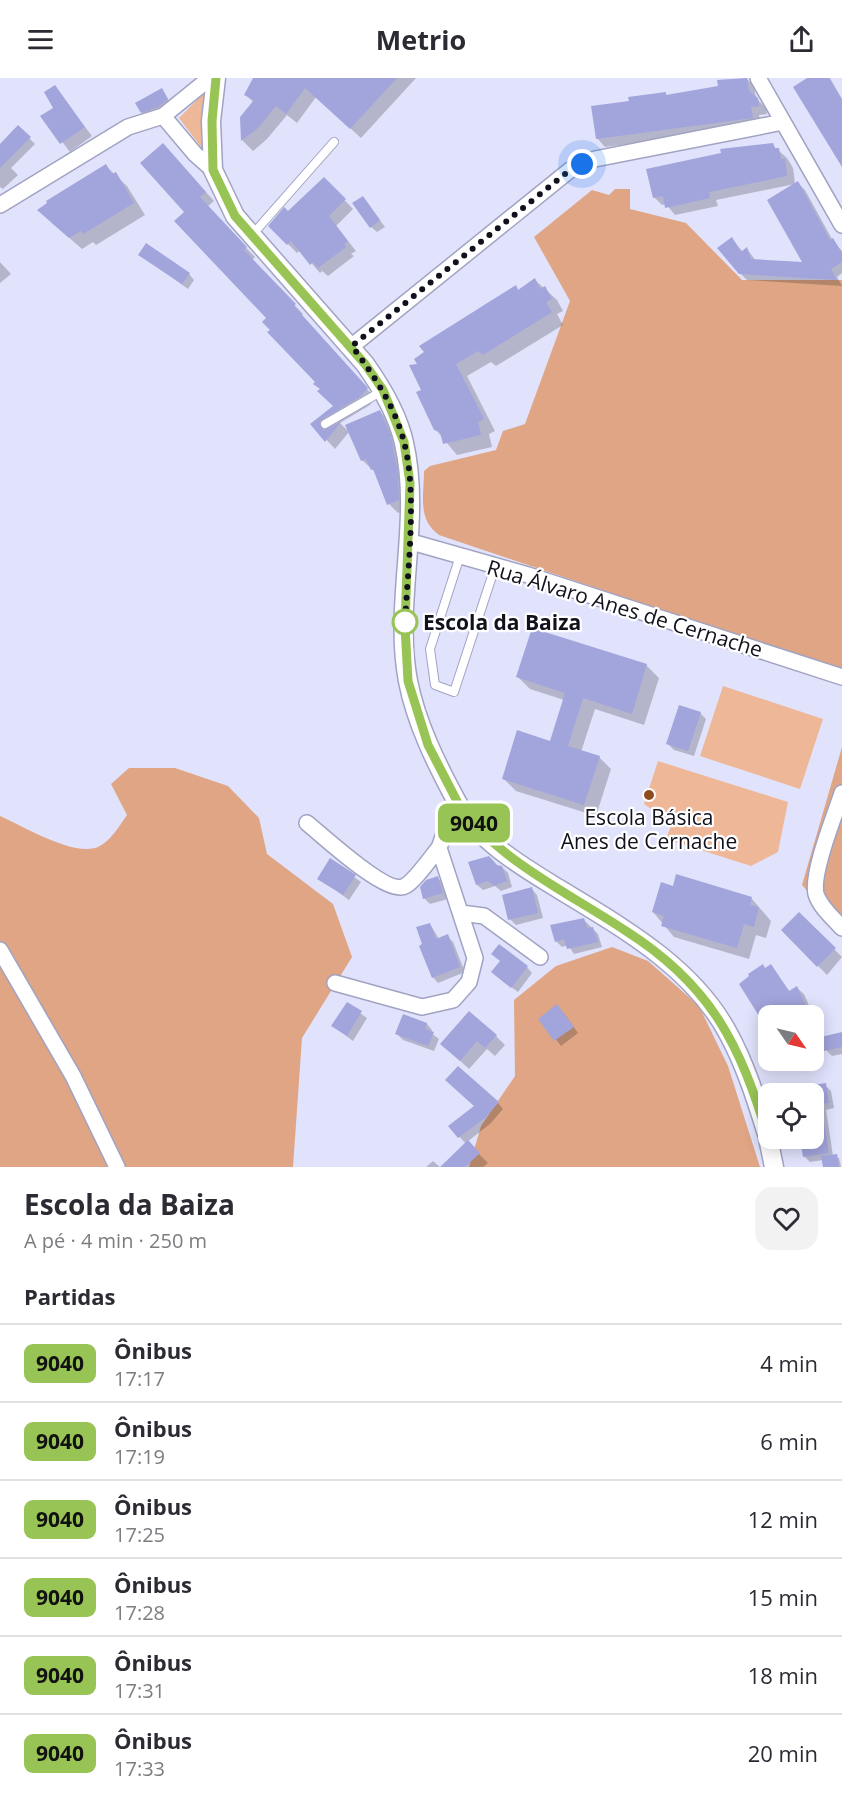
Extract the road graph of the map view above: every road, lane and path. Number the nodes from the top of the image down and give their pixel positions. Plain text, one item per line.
1 (210, 78) edge
2 (216, 78) edge
3 (764, 80) edge
4 (163, 116) junction
5 (783, 122) junction
6 (334, 142) dead end
7 (213, 170) junction
8 (0, 205) edge
9 (842, 225) edge
10 (252, 235) junction
11 (352, 346) junction
12 (383, 390) junction
13 (325, 424) dead end
14 (408, 541) junction
15 (460, 556) junction
16 (495, 567) junction
17 (842, 676) edge
18 (842, 794) edge
19 (459, 805) junction
20 (306, 823) dead end
21 (439, 848) junction
22 (461, 913) junction
23 (842, 928) edge
24 (0, 950) edge
25 (540, 957) dead end
26 (335, 983) dead end
27 (758, 1106) edge
28 (770, 1149) edge
29 (117, 1167) edge
30 (774, 1167) edge

1 - 4 street
2 - 7 street
3 - 5 street
4 - 7 street
4 - 8 street
5 - 9 street
5 - 11 street
6 - 10 lane
7 - 10 street
10 - 11 street
11 - 12 street
12 - 13 lane
12 - 14 street
14 - 15 street, Rua Álvaro Anes de Cernache
14 - 19 street
15 - 16 street, Rua Álvaro Anes de Cernache
15 - 16 lane
16 - 17 street, Rua Álvaro Anes de Cernache
18 - 23 street
19 - 21 street
19 - 27 street
20 - 21 street
21 - 22 street
22 - 25 street
22 - 26 street
24 - 29 street
28 - 30 street

